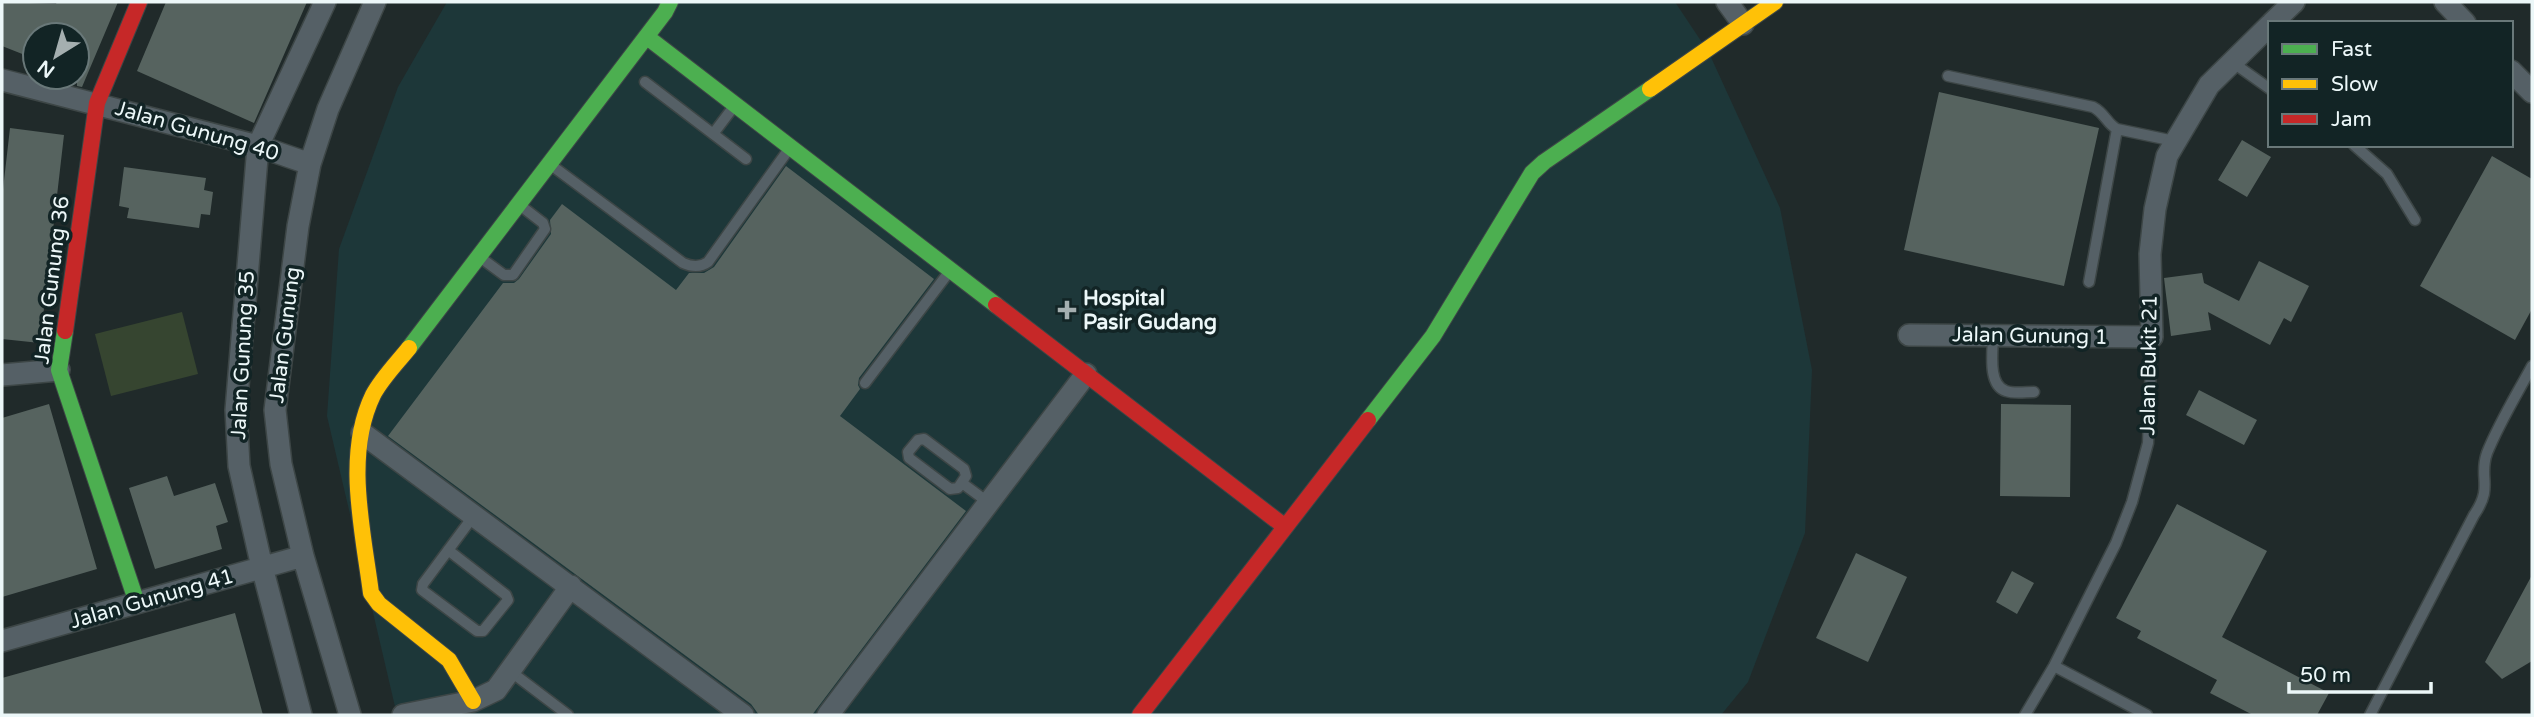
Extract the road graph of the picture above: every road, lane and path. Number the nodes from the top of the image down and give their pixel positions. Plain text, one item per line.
1 (139, 2) edge
2 (326, 2) edge
3 (375, 2) edge
4 (670, 2) edge
5 (1727, 2) edge
6 (1775, 2) edge
7 (2294, 2) edge
8 (2445, 2) edge
9 (2274, 21) edge
10 (2463, 21) edge
11 (1743, 24) junction
12 (2268, 27) edge
13 (647, 37) junction
14 (2232, 62) junction
15 (2513, 73) edge
16 (1948, 76) dead end
17 (2, 80) edge
18 (645, 82) dead end
19 (2268, 88) edge
20 (2532, 92) edge
21 (97, 103) junction
22 (735, 104) junction
23 (2117, 130) junction
24 (713, 134) junction
25 (2174, 141) junction
26 (258, 146) junction
27 (791, 147) junction
28 (2356, 147) edge
29 (746, 159) dead end
30 (310, 164) junction
31 (550, 164) junction
32 (519, 204) junction
33 (2415, 220) dead end
34 (479, 256) junction
35 (951, 270) junction
36 (2090, 282) dead end
37 (1909, 335) dead end
38 (1993, 335) junction
39 (2152, 338) junction
40 (2532, 366) edge
41 (59, 370) junction
42 (1086, 374) junction
43 (2, 375) edge
44 (865, 383) dead end
45 (2034, 392) dead end
46 (362, 433) junction
47 (962, 483) junction
48 (989, 503) junction
49 (475, 514) junction
50 (1284, 526) junction
51 (448, 550) junction
52 (303, 556) junction
53 (262, 567) junction
54 (571, 586) junction
55 (137, 603) junction
56 (2, 641) edge
57 (2054, 666) junction
58 (510, 671) junction
59 (473, 701) junction
60 (301, 715) edge
61 (350, 715) edge
62 (403, 715) edge
63 (453, 715) edge
64 (568, 715) edge
65 (743, 715) edge
66 (828, 715) edge
67 (1140, 715) edge
68 (2025, 715) edge
69 (2147, 715) edge
70 (2370, 715) edge

1 - 21 street, Jalan Gunung 36
2 - 26 street, Jalan Gunung 35
3 - 30 street, Jalan Gunung
4 - 13 street
5 - 11 street
6 - 11 street
7 - 9 street, Jalan Bukit 21
8 - 10 street
11 - 50 street
12 - 14 street, Jalan Bukit 21
13 - 22 street
13 - 31 street
14 - 19 lane
14 - 25 street, Jalan Bukit 21
15 - 20 street
16 - 23 lane
17 - 21 street, Jalan Gunung 40
18 - 24 lane
21 - 26 street, Jalan Gunung 40
21 - 41 street, Jalan Gunung 36
22 - 24 lane
22 - 27 street
23 - 25 lane
23 - 36 lane
24 - 29 lane
25 - 39 street, Jalan Bukit 21
26 - 30 street, Jalan Gunung 40
26 - 53 street, Jalan Gunung 35
27 - 31 lane
27 - 35 street
28 - 33 lane
30 - 52 street, Jalan Gunung
31 - 32 street
32 - 34 street
32 - 34 lane
34 - 46 street
35 - 42 street
35 - 44 lane
37 - 38 street, Jalan Gunung 1
38 - 39 street, Jalan Gunung 1
38 - 45 lane
39 - 57 lane, Jalan Bukit 21
40 - 70 lane
41 - 43 street
41 - 55 street, Jalan Gunung 36
42 - 48 street
42 - 50 street
46 - 49 street
46 - 59 street
47 - 47 lane
47 - 48 lane
48 - 66 street
49 - 51 lane
49 - 54 street
50 - 67 street
51 - 51 lane
52 - 53 street, Jalan Gunung 41
52 - 61 street, Jalan Gunung
53 - 55 street, Jalan Gunung 41
53 - 60 street, Jalan Gunung 35
54 - 58 street
54 - 65 street
55 - 56 street, Jalan Gunung 41
57 - 68 lane, Jalan Bukit 21
57 - 69 lane
58 - 59 street
58 - 64 lane
59 - 62 street
59 - 63 street

